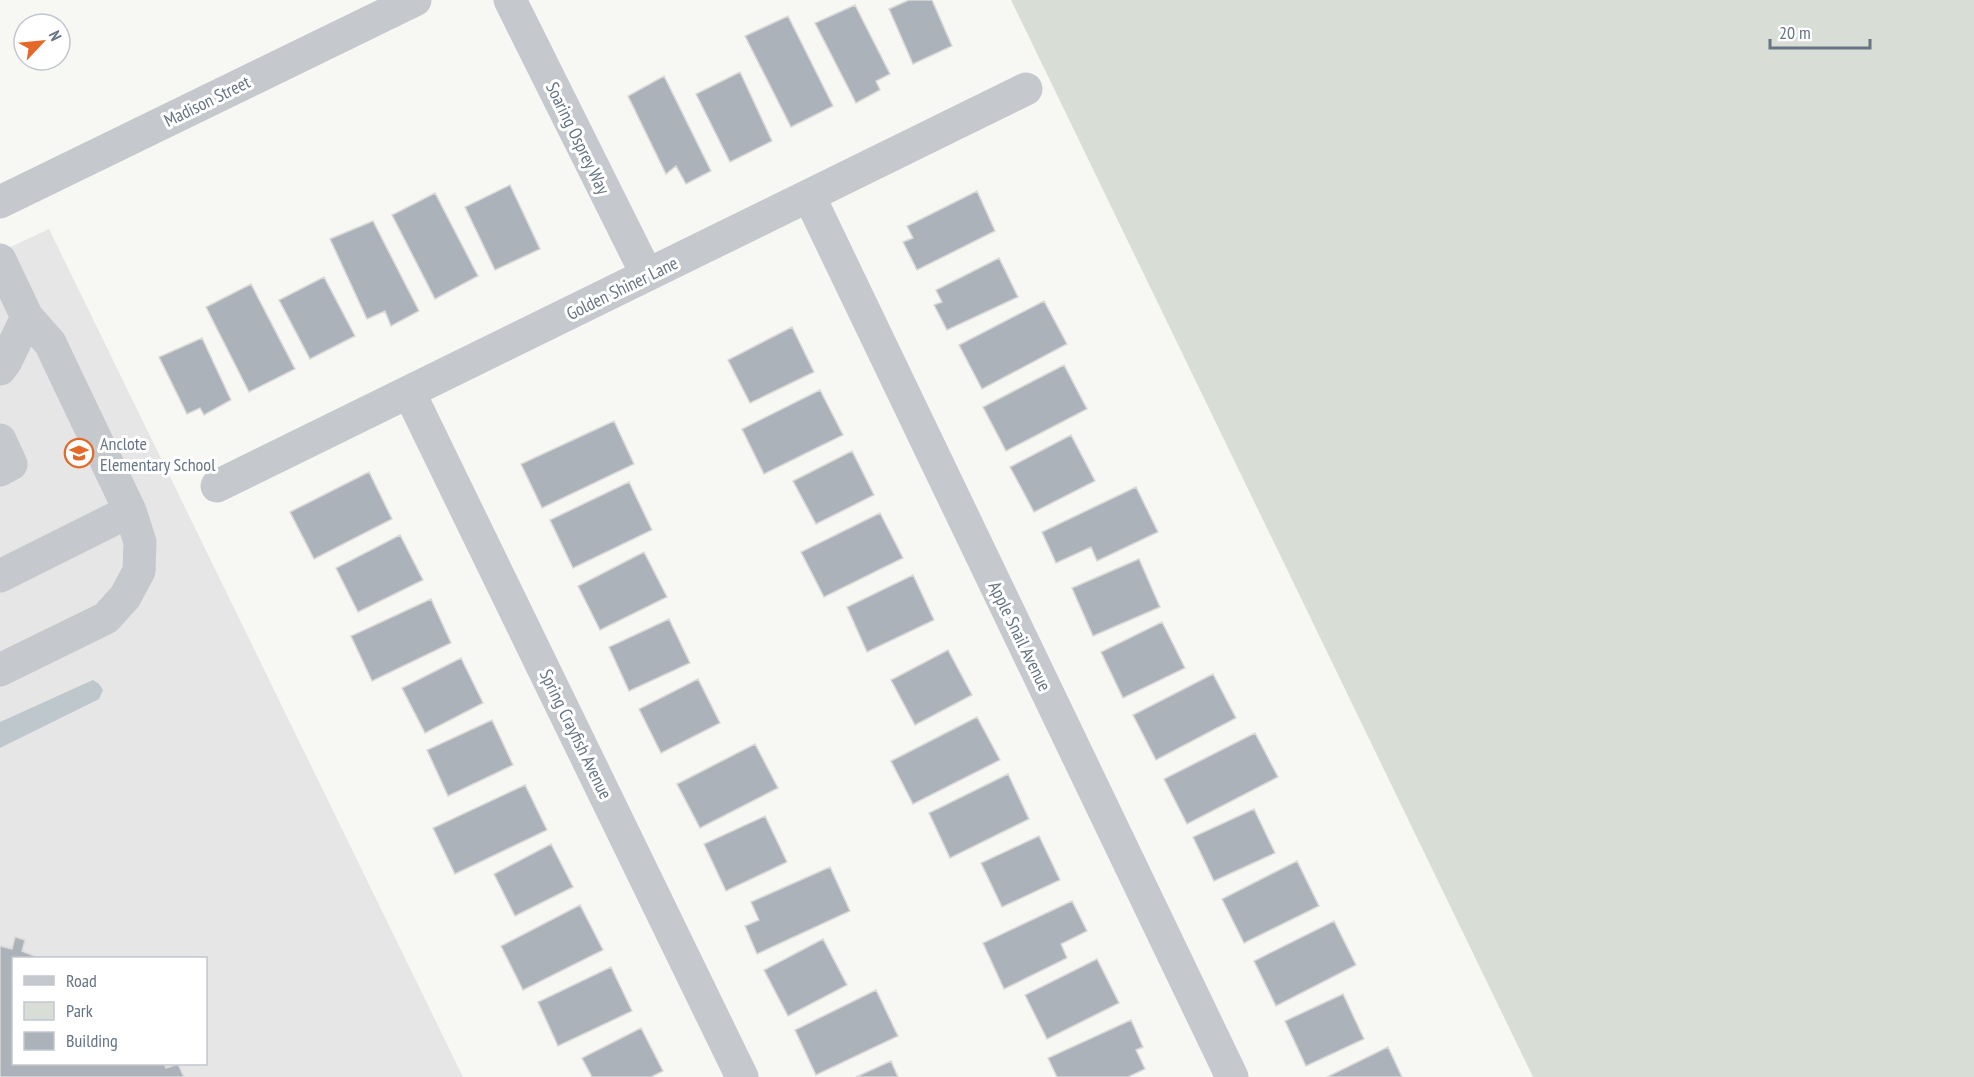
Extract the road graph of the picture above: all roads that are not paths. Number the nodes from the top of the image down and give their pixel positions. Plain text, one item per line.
1 (415, 0) edge
2 (510, 0) edge
3 (1026, 89) dead end
4 (809, 196) junction
5 (0, 202) edge
6 (0, 260) edge
7 (647, 275) junction
8 (27, 317) junction
9 (0, 369) edge
10 (409, 392) junction
11 (0, 441) edge
12 (0, 470) edge
13 (217, 486) dead end
14 (130, 512) junction
15 (0, 576) edge
16 (0, 670) edge
17 (742, 1077) edge
18 (1232, 1077) edge

1 - 5 street, Madison Street
2 - 7 street, Soaring Osprey Way
3 - 4 street, Golden Shiner Lane
4 - 7 street, Golden Shiner Lane
4 - 18 street, Apple Snail Avenue
6 - 8 street
7 - 10 street, Golden Shiner Lane
8 - 9 street
8 - 14 street
10 - 13 street, Golden Shiner Lane
10 - 17 street, Spring Crayfish Avenue
11 - 12 street
14 - 15 street
14 - 16 street

